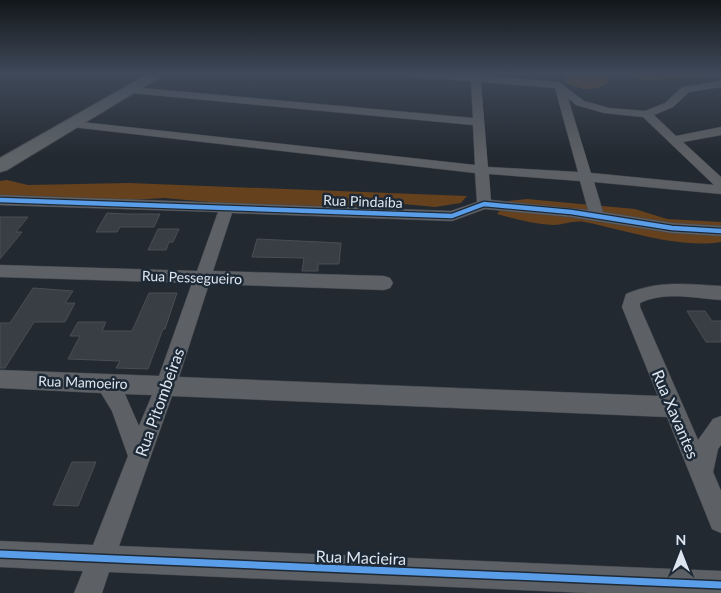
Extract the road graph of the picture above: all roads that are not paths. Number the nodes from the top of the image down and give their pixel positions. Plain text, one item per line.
1 (111, 102) edge
2 (258, 102) edge
3 (477, 102) edge
4 (564, 102) edge
5 (578, 102) edge
6 (673, 102) edge
7 (646, 114) junction
8 (478, 122) junction
9 (72, 124) junction
10 (721, 131) edge
11 (673, 140) junction
12 (0, 166) edge
13 (481, 170) junction
14 (587, 177) junction
15 (721, 184) edge
16 (721, 190) edge
17 (0, 200) edge
18 (484, 204) junction
19 (226, 209) junction
20 (597, 216) junction
21 (721, 231) edge
22 (0, 271) edge
23 (204, 277) junction
24 (384, 283) dead end
25 (721, 293) edge
26 (0, 379) edge
27 (106, 382) junction
28 (166, 384) junction
29 (673, 406) junction
30 (721, 427) edge
31 (139, 455) junction
32 (701, 472) junction
33 (721, 520) edge
34 (0, 554) edge
35 (101, 558) junction
36 (721, 585) edge
37 (88, 593) edge

1 - 9 main road
2 - 8 street
3 - 8 street
4 - 14 street
5 - 7 street
6 - 7 street
7 - 11 street
8 - 13 street
9 - 12 main road
9 - 13 street
10 - 11 street
11 - 15 street
13 - 14 street
13 - 18 street
14 - 16 street
14 - 20 street
17 - 19 street, Rua Pindaíba
18 - 19 street, Rua Pindaíba
18 - 20 street, Rua Pindaíba
19 - 23 street, Rua Pitombeiras
20 - 21 street, Rua Pindaíba
22 - 23 street, Rua Pessegueiro
23 - 24 street, Rua Pessegueiro
23 - 28 street, Rua Pitombeiras
25 - 29 street, Rua Xavantes
26 - 27 street, Rua Mamoeiro
27 - 28 street, Rua Mamoeiro
27 - 31 street
28 - 29 street, Rua Mamoeiro
28 - 31 street, Rua Pitombeiras
29 - 32 street, Rua Xavantes
30 - 32 street
31 - 35 street, Rua Pitombeiras
32 - 33 street, Rua Xavantes
34 - 35 street, Rua Macieira
35 - 36 street, Rua Macieira
35 - 37 street, Rua Pitombeiras

